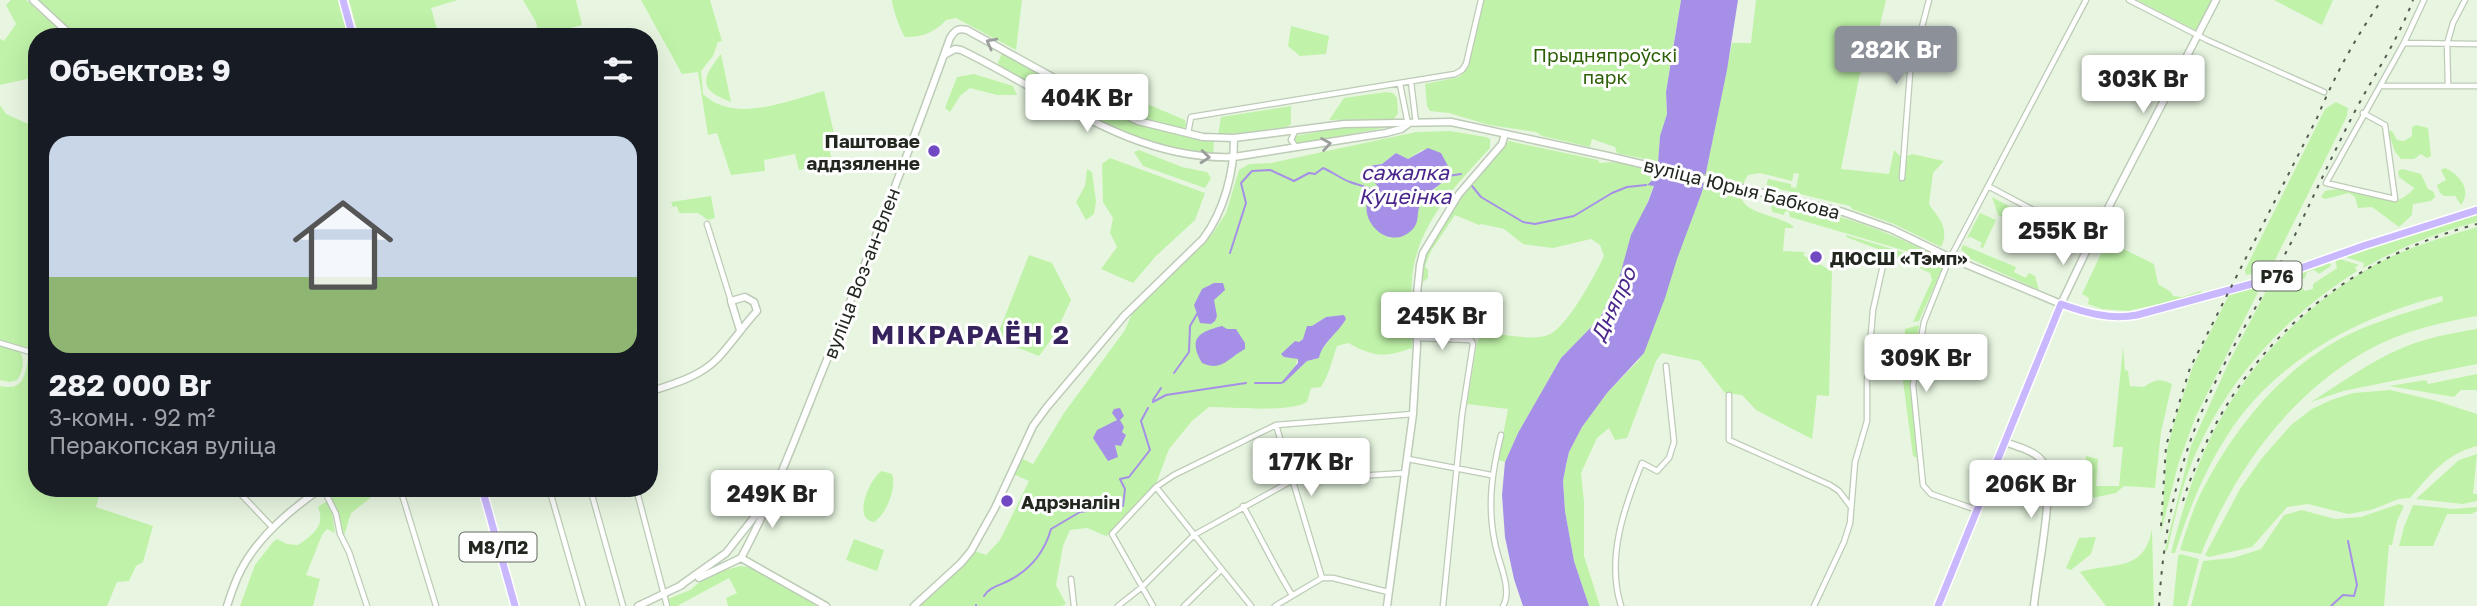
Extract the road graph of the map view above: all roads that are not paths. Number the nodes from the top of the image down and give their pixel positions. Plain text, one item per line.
1 (33, 0) edge
2 (343, 0) edge
3 (1481, 0) edge
4 (1929, 0) edge
5 (2086, 0) edge
6 (2129, 0) edge
7 (2216, 0) edge
8 (2424, 0) edge
9 (2465, 0) edge
10 (63, 28) edge
11 (351, 28) edge
12 (2198, 35) junction
13 (2404, 43) junction
14 (2447, 44) junction
15 (2477, 44) edge
16 (943, 56) junction
17 (1411, 82) junction
18 (1400, 84) junction
19 (2448, 85) junction
20 (2380, 86) junction
21 (2477, 86) edge
22 (2323, 92) dead end
23 (2363, 113) junction
24 (1412, 124) junction
25 (1296, 131) junction
26 (1188, 133) junction
27 (1505, 134) junction
28 (1234, 138) junction
29 (1297, 148) junction
30 (1234, 157) junction
31 (1902, 178) dead end
32 (1988, 186) junction
33 (2477, 211) edge
34 (707, 224) dead end
35 (2091, 241) junction
36 (1885, 256) dead end
37 (1951, 258) junction
38 (731, 301) junction
39 (2062, 304) junction
40 (740, 330) junction
41 (1417, 338) junction
42 (0, 343) edge
43 (28, 351) edge
44 (1666, 366) dead end
45 (658, 389) edge
46 (1729, 395) dead end
47 (1413, 414) junction
48 (1276, 425) junction
49 (1501, 435) dead end
50 (2006, 442) junction
51 (1408, 459) junction
52 (1458, 470) junction
53 (1406, 473) junction
54 (1491, 475) junction
55 (1293, 480) junction
56 (1156, 487) junction
57 (775, 489) junction
58 (244, 497) edge
59 (308, 497) edge
60 (327, 497) edge
61 (403, 497) edge
62 (485, 497) edge
63 (552, 497) edge
64 (593, 497) edge
65 (638, 497) edge
66 (1243, 506) junction
67 (1851, 508) junction
68 (1977, 510) junction
69 (274, 529) junction
70 (1194, 535) junction
71 (741, 558) junction
72 (1221, 570) junction
73 (1322, 578) junction
74 (1071, 579) dead end
75 (681, 586) junction
76 (1142, 587) junction
77 (1388, 592) junction
78 (663, 594) junction
79 (1292, 595) junction
80 (515, 605) edge
81 (227, 606) edge
82 (367, 606) edge
83 (436, 606) edge
84 (505, 606) edge
85 (583, 606) edge
86 (623, 606) edge
87 (638, 606) edge
88 (667, 606) edge
89 (826, 606) edge
90 (914, 606) edge
91 (1074, 606) edge
92 (1119, 606) edge
93 (1153, 606) edge
94 (1184, 606) edge
95 (1251, 606) edge
96 (1275, 606) edge
97 (1387, 606) edge
98 (1443, 606) edge
99 (1503, 606) edge
100 (1621, 606) edge
101 (1814, 606) edge
102 (1938, 606) edge
103 (2034, 606) edge

1 - 10 main road
2 - 11 main road
3 - 17 street
4 - 31 street
5 - 32 street
6 - 12 street
7 - 12 main road
8 - 13 street
9 - 14 street
12 - 22 street
12 - 35 main road
13 - 14 street
13 - 20 street
14 - 15 street
14 - 19 street
26 -> 16 main road, вуліца Воз-ан-Влен
16 -> 30 main road
16 - 57 main road, вуліца Воз-ан-Влен
17 - 18 street
17 - 24 street
18 - 24 street
18 - 26 street
19 - 20 street
19 - 21 street
20 - 23 street
23 - 23 street
24 - 25 main road, вуліца Юрыя Бабкова
24 - 27 main road, вуліца Юрыя Бабкова
29 -> 24 main road
25 - 28 main road, вуліца Юрыя Бабкова
25 - 29 street
26 - 28 main road, вуліца Юрыя Бабкова
27 - 37 main road, вуліца Юрыя Бабкова
27 - 41 main road
28 - 30 main road
29 - 30 main road
30 - 90 main road
32 - 35 street
32 - 37 street
33 - 39 main road, Р76
34 - 38 street
35 - 39 main road
36 - 67 street
37 - 39 main road, вуліца Юрыя Бабкова
37 - 68 street
38 - 40 main road
38 - 40 main road
39 - 50 main road
40 - 45 main road
41 - 47 main road
41 - 52 street
42 - 43 street
44 - 100 street
46 - 67 street
47 - 48 street
47 - 51 main road
48 - 55 street
48 - 56 street
49 - 54 street
50 - 68 main road
50 - 103 main road
51 - 52 street
51 - 53 main road
52 - 54 street
52 - 98 street
53 - 55 street
53 - 77 main road
54 - 99 street
55 - 66 street
55 - 73 street
56 - 70 street
56 - 76 street
57 - 71 main road, вуліца Воз-ан-Влен
57 - 75 main road, вуліца Воз-ан-Влен
58 - 69 street
59 - 69 main road
60 - 82 street
61 - 83 street
62 - 80 main road, М8/П2
63 - 85 street
64 - 86 street
65 - 78 street
66 - 70 street
66 - 79 street
67 - 101 street
68 - 102 main road
69 - 81 main road
70 - 72 street
70 - 76 street
71 - 75 main road
71 - 89 main road
72 - 94 street
72 - 95 street
73 - 77 street
73 - 79 street
74 - 91 street
75 - 78 main road
76 - 92 street
76 - 93 street
77 - 97 main road
78 - 87 main road
78 - 88 street
79 - 96 street
80 - 84 street

